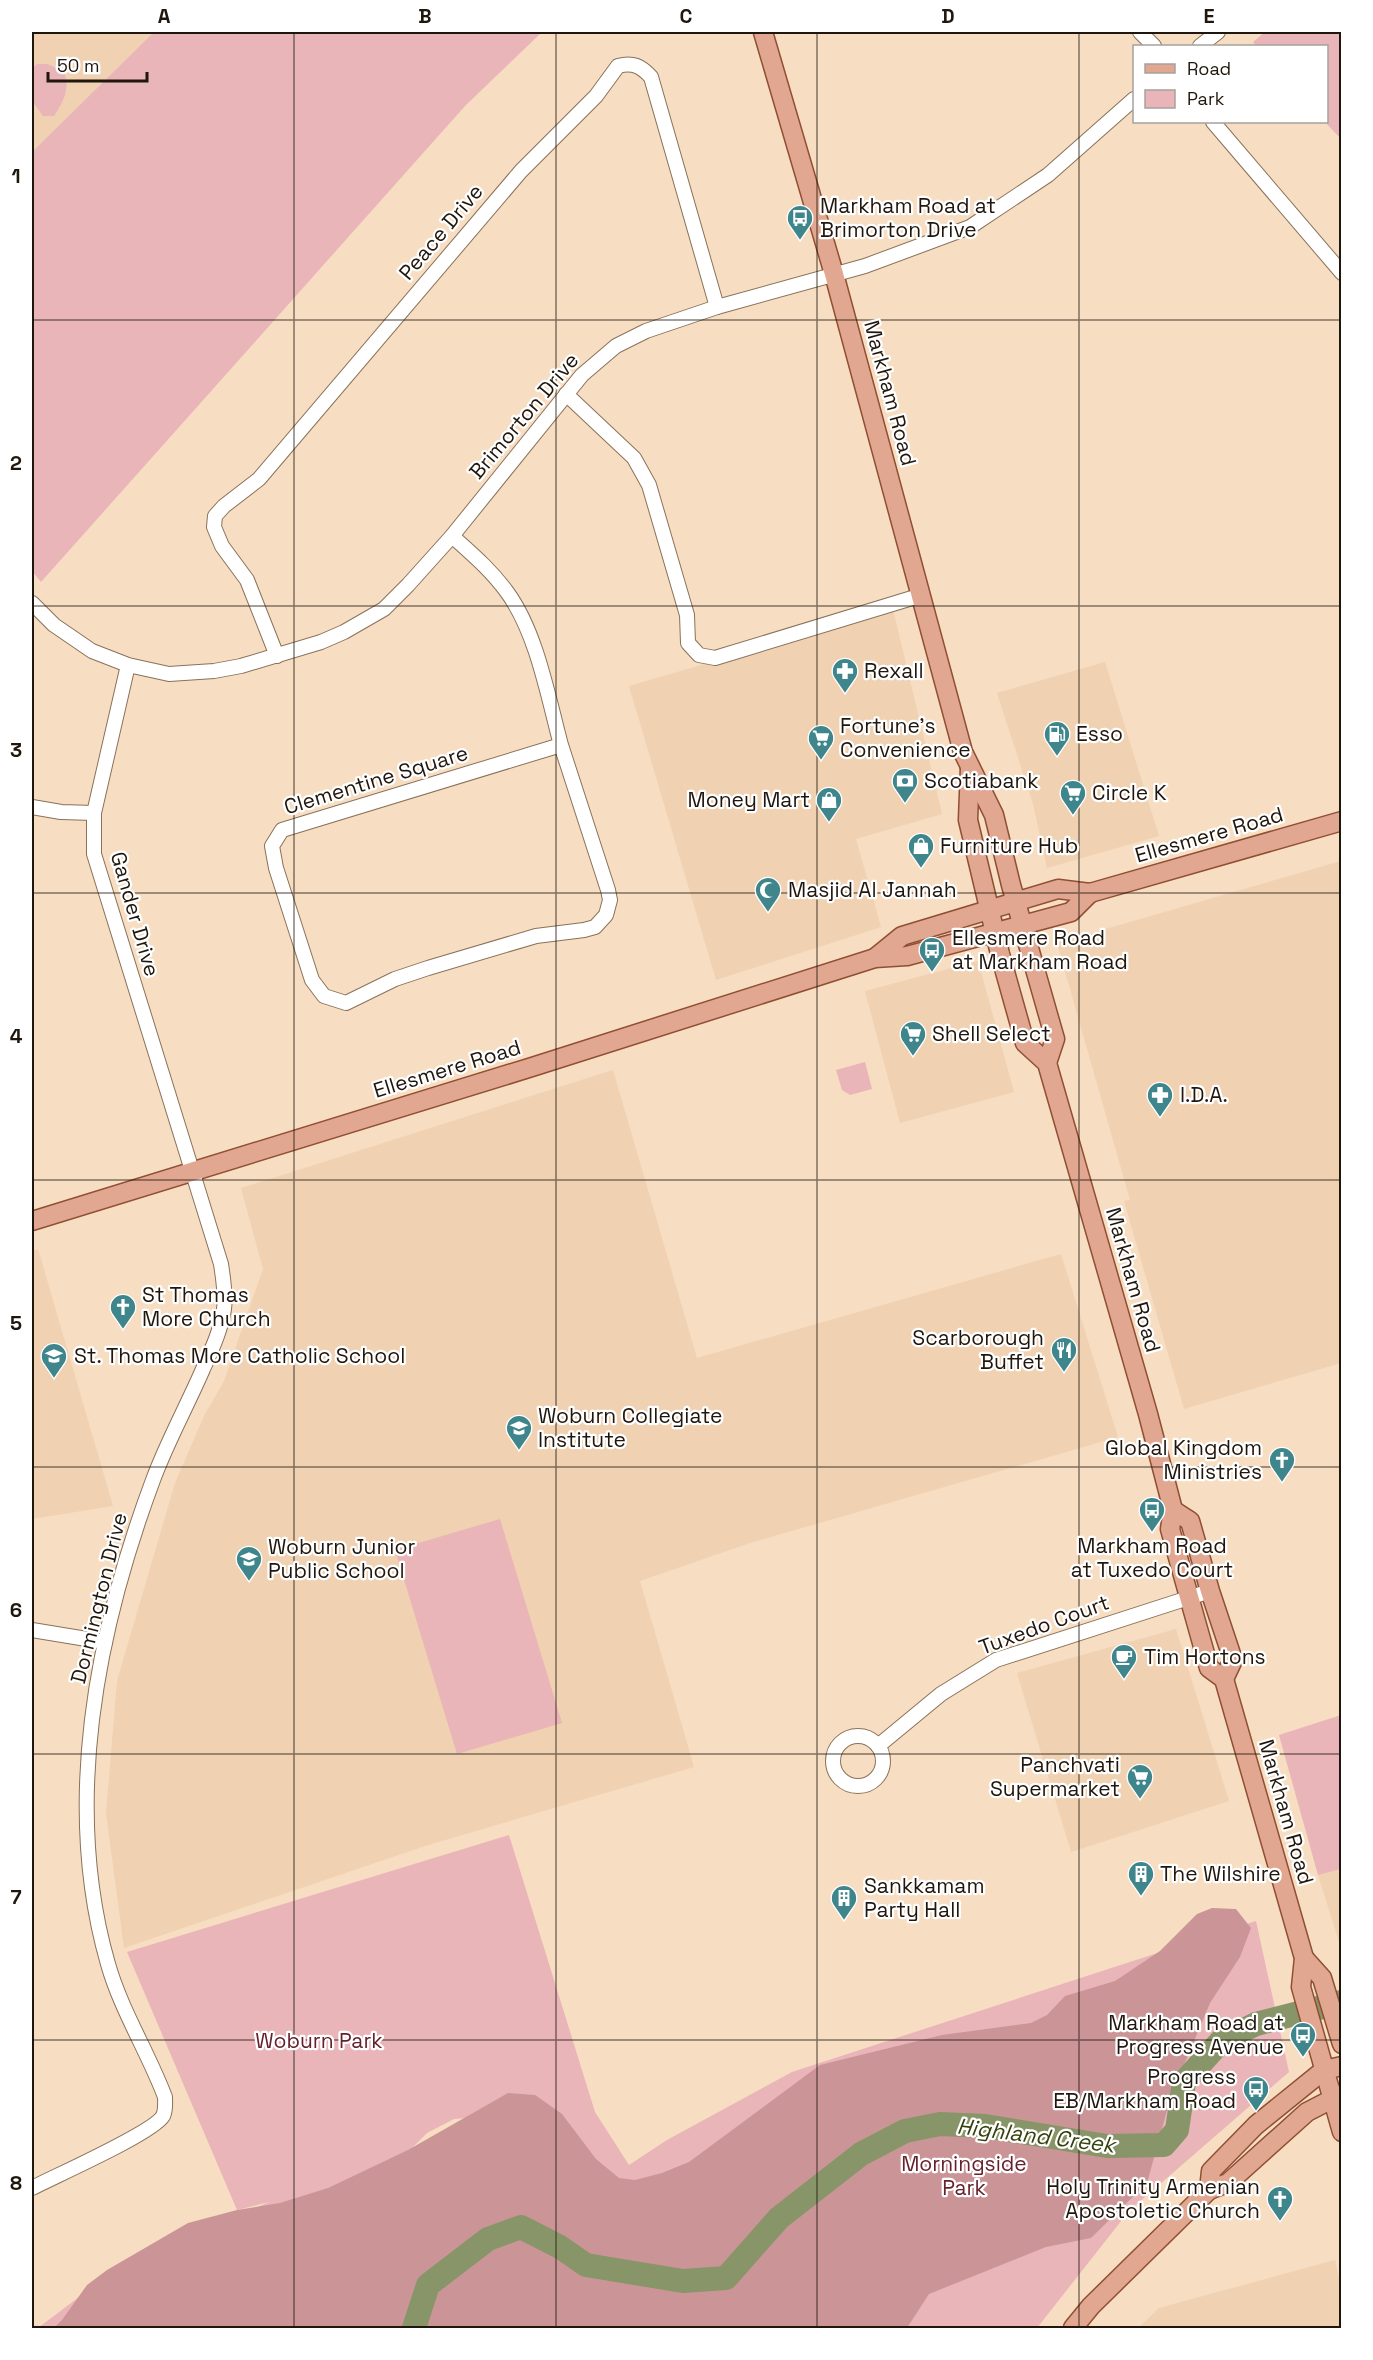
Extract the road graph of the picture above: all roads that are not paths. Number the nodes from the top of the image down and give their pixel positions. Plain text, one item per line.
1 (763, 32) edge
2 (1140, 32) edge
3 (1218, 32) edge
4 (1153, 45) edge
5 (1201, 45) edge
6 (1133, 100) edge
7 (1214, 123) edge
8 (1341, 273) edge
9 (834, 274) junction
10 (717, 307) junction
11 (566, 394) junction
12 (452, 536) junction
13 (922, 595) junction
14 (32, 603) edge
15 (277, 656) junction
16 (128, 665) junction
17 (561, 745) junction
18 (970, 767) junction
19 (32, 807) edge
20 (94, 813) junction
21 (1341, 821) edge
22 (1090, 893) junction
23 (1016, 902) junction
24 (989, 910) junction
25 (1022, 926) junction
26 (995, 934) junction
27 (875, 958) junction
28 (1047, 1063) junction
29 (190, 1170) junction
30 (32, 1221) edge
31 (1173, 1510) junction
32 (1210, 1591) junction
33 (1190, 1597) junction
34 (32, 1630) edge
35 (105, 1642) junction
36 (1224, 1679) junction
37 (878, 1746) dead end
38 (1304, 1958) junction
39 (1341, 2044) edge
40 (1333, 2068) edge
41 (1336, 2096) edge
42 (1341, 2132) edge
43 (32, 2188) edge
44 (1209, 2190) junction
45 (1073, 2328) edge

1 - 9 main road, Markham Road
2 - 4 street
3 - 5 street
6 - 9 street, Brimorton Drive
7 - 8 street
9 - 10 street, Brimorton Drive
9 - 13 main road, Markham Road
10 - 11 street, Brimorton Drive
10 - 15 street, Peace Drive
11 - 12 street, Brimorton Drive
11 - 13 street
12 - 15 street, Brimorton Drive
12 - 17 street, Clementine Square
13 - 18 main road, Markham Road
14 - 16 street, Brimorton Drive
15 - 16 street, Brimorton Drive
16 - 20 street, Gander Drive
17 - 17 street, Clementine Square
18 - 23 main road, Markham Road
18 - 24 main road, Markham Road
19 - 20 street
20 - 29 street, Gander Drive
21 - 22 main road, Ellesmere Road
22 - 23 main road, Ellesmere Road
22 - 25 main road, Ellesmere Road
23 - 24 main road, Ellesmere Road
23 - 25 main road, Markham Road
24 - 26 main road, Markham Road
24 - 27 main road, Ellesmere Road
25 - 26 main road, Ellesmere Road
25 - 28 main road, Markham Road
26 - 27 main road, Ellesmere Road
26 - 28 main road, Markham Road
27 - 29 main road, Ellesmere Road
28 - 31 main road, Markham Road
29 - 30 main road, Ellesmere Road
29 - 35 street, Dormington Drive
31 - 32 main road, Markham Road
31 - 33 main road, Markham Road
32 - 33 street, Tuxedo Court
32 - 36 main road, Markham Road
33 - 36 main road, Markham Road
33 - 37 street, Tuxedo Court
34 - 35 street
35 - 43 street, Dormington Drive
36 - 38 main road, Markham Road
38 - 39 main road, Markham Road
38 - 40 main road, Markham Road
40 - 41 main road, Markham Road
40 - 44 main road
41 - 42 main road, Markham Road
41 - 44 main road
44 - 45 main road

